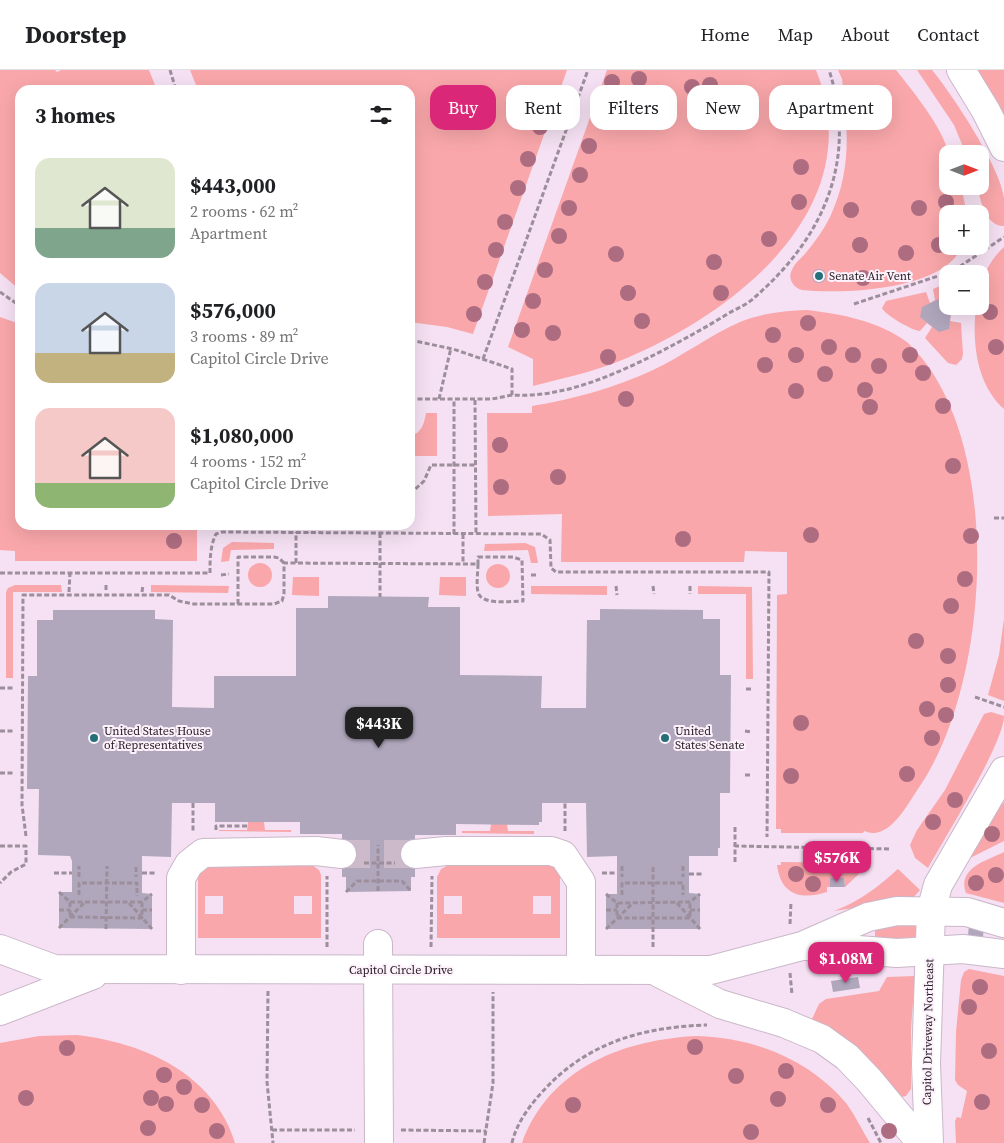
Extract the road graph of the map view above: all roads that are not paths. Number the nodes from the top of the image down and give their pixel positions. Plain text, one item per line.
1 (961, 70) edge
2 (1004, 147) edge
3 (1004, 771) edge
4 (340, 856) tunnel mouth
5 (419, 856) tunnel mouth
6 (931, 911) junction
7 (1004, 923) edge
8 (378, 944) dead end
9 (802, 946) junction
10 (0, 950) edge
11 (929, 951) junction
12 (1004, 954) edge
13 (106, 970) junction
14 (181, 970) junction
15 (378, 970) junction
16 (581, 970) junction
17 (653, 970) junction
18 (0, 1011) edge
19 (379, 1143) edge
20 (927, 1143) edge

1 - 2 street
3 - 6 street
4 - 14 street
5 - 16 street
6 - 7 street, Capitol Circle Drive
6 - 9 street, Capitol Circle Drive
6 - 11 street, Capitol Driveway Northeast
8 - 15 street
9 - 11 street, Capitol Circle Drive
9 - 17 street, Capitol Circle Drive
10 - 13 street, Capitol Circle Drive
11 - 12 street, Capitol Circle Drive
11 - 20 street, Capitol Driveway Northeast
13 - 14 street, Capitol Circle Drive
13 - 18 street
14 - 15 street, Capitol Circle Drive
15 - 16 street, Capitol Circle Drive
15 - 19 street
16 - 17 street, Capitol Circle Drive
17 - 20 street, Capitol Driveway Northeast

